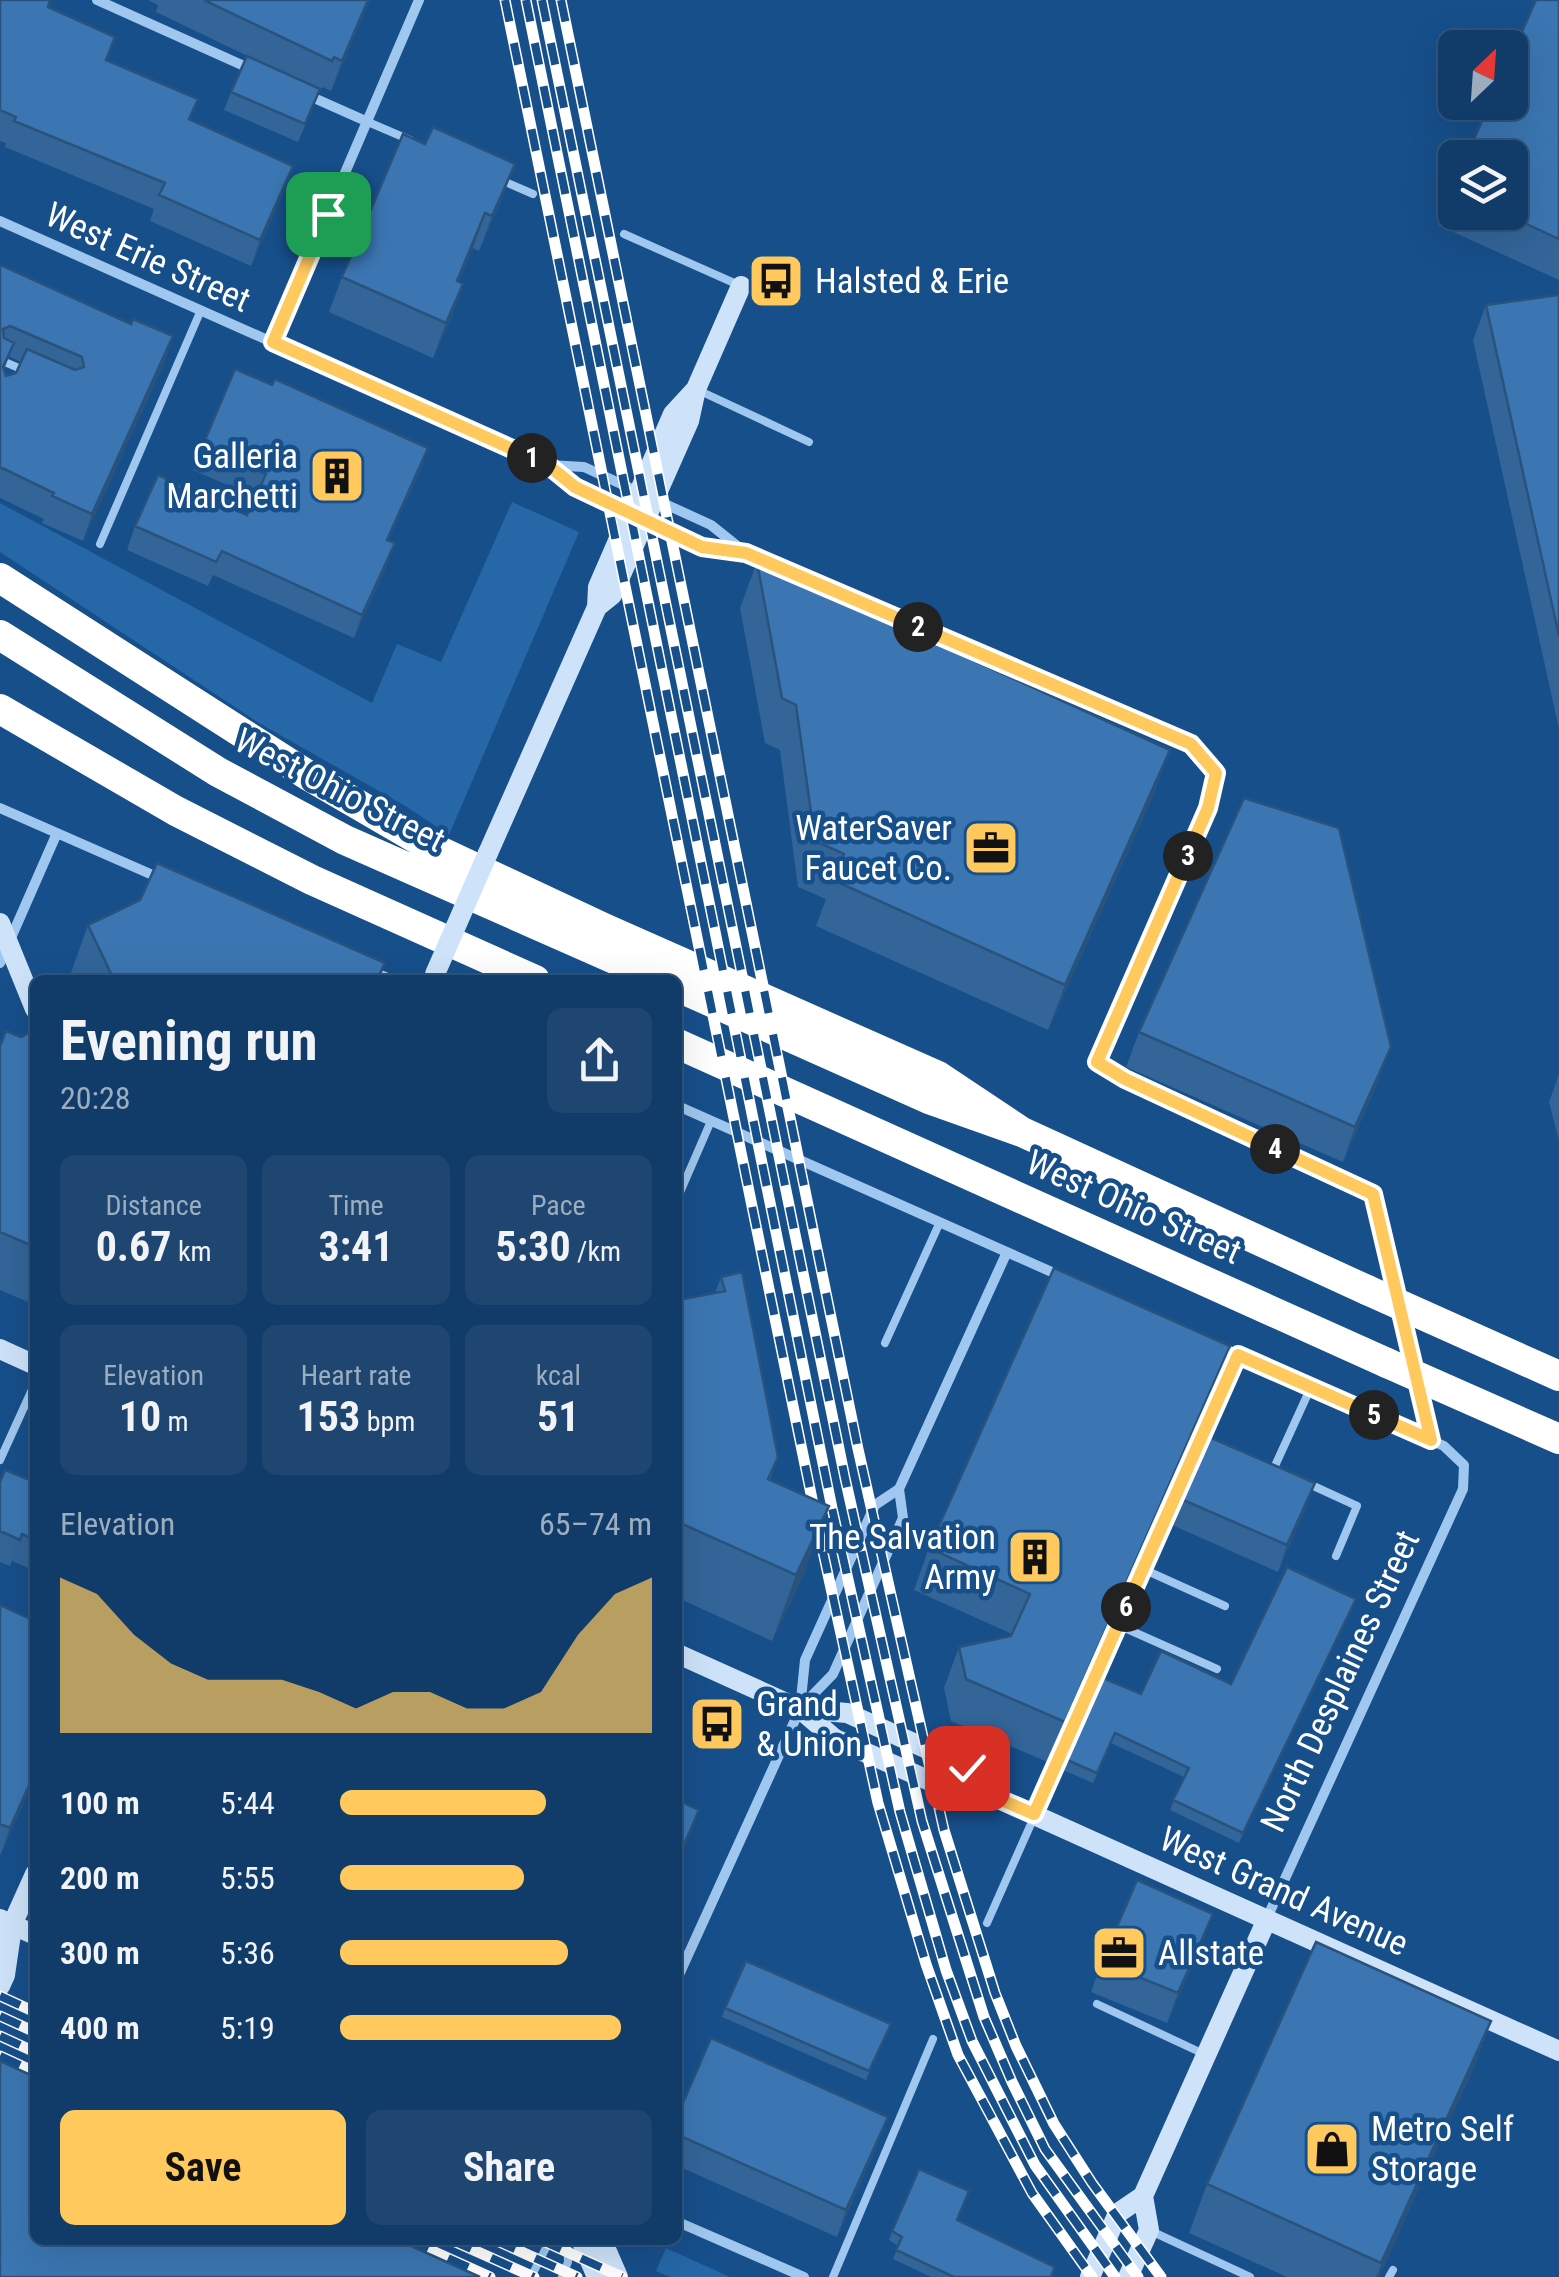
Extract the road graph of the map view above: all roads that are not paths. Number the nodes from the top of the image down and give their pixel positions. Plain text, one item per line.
1 (97, 0) edge
2 (418, 0) edge
3 (110, 3) edge
4 (263, 74) edge
5 (297, 90) edge
6 (368, 122) junction
7 (412, 141) edge
8 (499, 179) edge
9 (533, 194) dead end
10 (0, 221) edge
11 (624, 234) dead end
12 (741, 286) joint
13 (201, 310) junction
14 (273, 342) junction
15 (0, 360) edge
16 (14, 366) junction
17 (32, 374) edge
18 (7, 381) edge
19 (696, 389) junction
20 (809, 442) dead end
21 (548, 465) junction
22 (646, 496) junction
23 (638, 517) junction
24 (100, 544) dead end
25 (746, 553) junction
26 (0, 578) edge
27 (0, 634) edge
28 (0, 709) edge
29 (0, 808) edge
30 (57, 833) junction
31 (180, 887) edge
32 (3, 943) edge
33 (355, 964) edge
34 (380, 975) edge
35 (435, 975) edge
36 (524, 975) edge
37 (651, 975) edge
38 (682, 989) edge
39 (30, 999) edge
40 (682, 1046) edge
41 (1097, 1062) joint
42 (682, 1108) edge
43 (711, 1121) junction
44 (1022, 1132) junction
45 (682, 1188) edge
46 (940, 1222) junction
47 (1007, 1252) junction
48 (1078, 1284) edge
49 (1203, 1339) edge
50 (884, 1342) dead end
51 (0, 1349) edge
52 (1238, 1355) junction
53 (30, 1363) edge
54 (1559, 1376) edge
55 (1310, 1387) junction
56 (30, 1394) edge
57 (1559, 1439) edge
58 (1431, 1440) junction
59 (0, 1460) edge
60 (899, 1489) junction
61 (1336, 1556) dead end
62 (1144, 1569) junction
63 (1225, 1606) dead end
64 (1118, 1625) junction
65 (682, 1656) edge
66 (1216, 1670) dead end
67 (800, 1709) junction
68 (1034, 1814) junction
69 (30, 1883) edge
70 (1267, 1919) junction
71 (988, 1922) dead end
72 (4, 1928) edge
73 (30, 1934) edge
74 (682, 1968) edge
75 (0, 1986) edge
76 (1097, 2004) dead end
77 (933, 2040) dead end
78 (1559, 2051) edge
79 (1206, 2055) junction
80 (1143, 2196) junction
81 (682, 2224) edge
82 (1149, 2230) junction
83 (547, 2245) edge
84 (567, 2245) edge
85 (583, 2245) edge
86 (604, 2245) edge
87 (531, 2277) edge
88 (562, 2277) edge
89 (596, 2277) edge
90 (618, 2277) edge
91 (804, 2277) edge
92 (833, 2277) edge
93 (1090, 2277) edge
94 (1128, 2277) edge
95 (1250, 2277) edge

1 - 3 street
2 - 6 street
3 - 4 street
5 - 6 street
6 - 7 lane
6 - 14 street
8 - 9 lane
10 - 13 street, West Erie Street
11 - 12 lane
12 - 19 main road
13 - 14 street, West Erie Street
13 - 24 lane
14 - 21 street, West Erie Street
15 - 16 lane
16 - 17 lane
16 - 18 lane
19 - 20 lane
19 - 22 main road
21 - 22 street, West Erie Street
21 - 23 street, West Erie Street
22 - 23 main road
22 - 25 street, West Erie Street
23 - 25 street, West Erie Street
23 - 35 main road, bridge
25 - 41 street, West Erie Street
26 - 44 highway
27 - 37 highway, West Ohio Street
28 - 36 highway
29 - 30 street
30 - 31 street
30 - 32 street
32 - 39 main road
33 - 34 street
38 - 44 highway, West Ohio Street
40 - 57 highway, West Ohio Street, bridge
41 - 58 lane
42 - 43 street
43 - 45 lane
43 - 46 street
44 - 54 highway, West Ohio Street, bridge
46 - 47 street
46 - 50 lane
47 - 48 street
47 - 60 street
49 - 52 street
51 - 53 main road
52 - 55 street
52 - 62 lane
55 - 58 street
55 - 61 lane
56 - 59 lane
58 - 70 street, North Desplaines Street
60 - 67 street
60 - 67 street
62 - 63 lane
62 - 64 lane
64 - 66 lane
64 - 68 lane
65 - 67 main road, West Grand Avenue
67 - 68 main road, West Grand Avenue
67 - 74 street
68 - 70 main road, West Grand Avenue
68 - 71 lane
69 - 72 main road
70 - 78 main road, West Grand Avenue
70 - 79 main road, North Desplaines Street
72 - 73 main road
72 - 75 main road
76 - 79 lane
77 - 92 lane
79 - 80 main road, North Desplaines Street
80 - 82 main road
80 - 93 main road, North Desplaines Street
81 - 91 street
82 - 94 main road
82 - 95 lane
83 - 87 lane
84 - 88 lane
85 - 89 main road
86 - 90 main road

